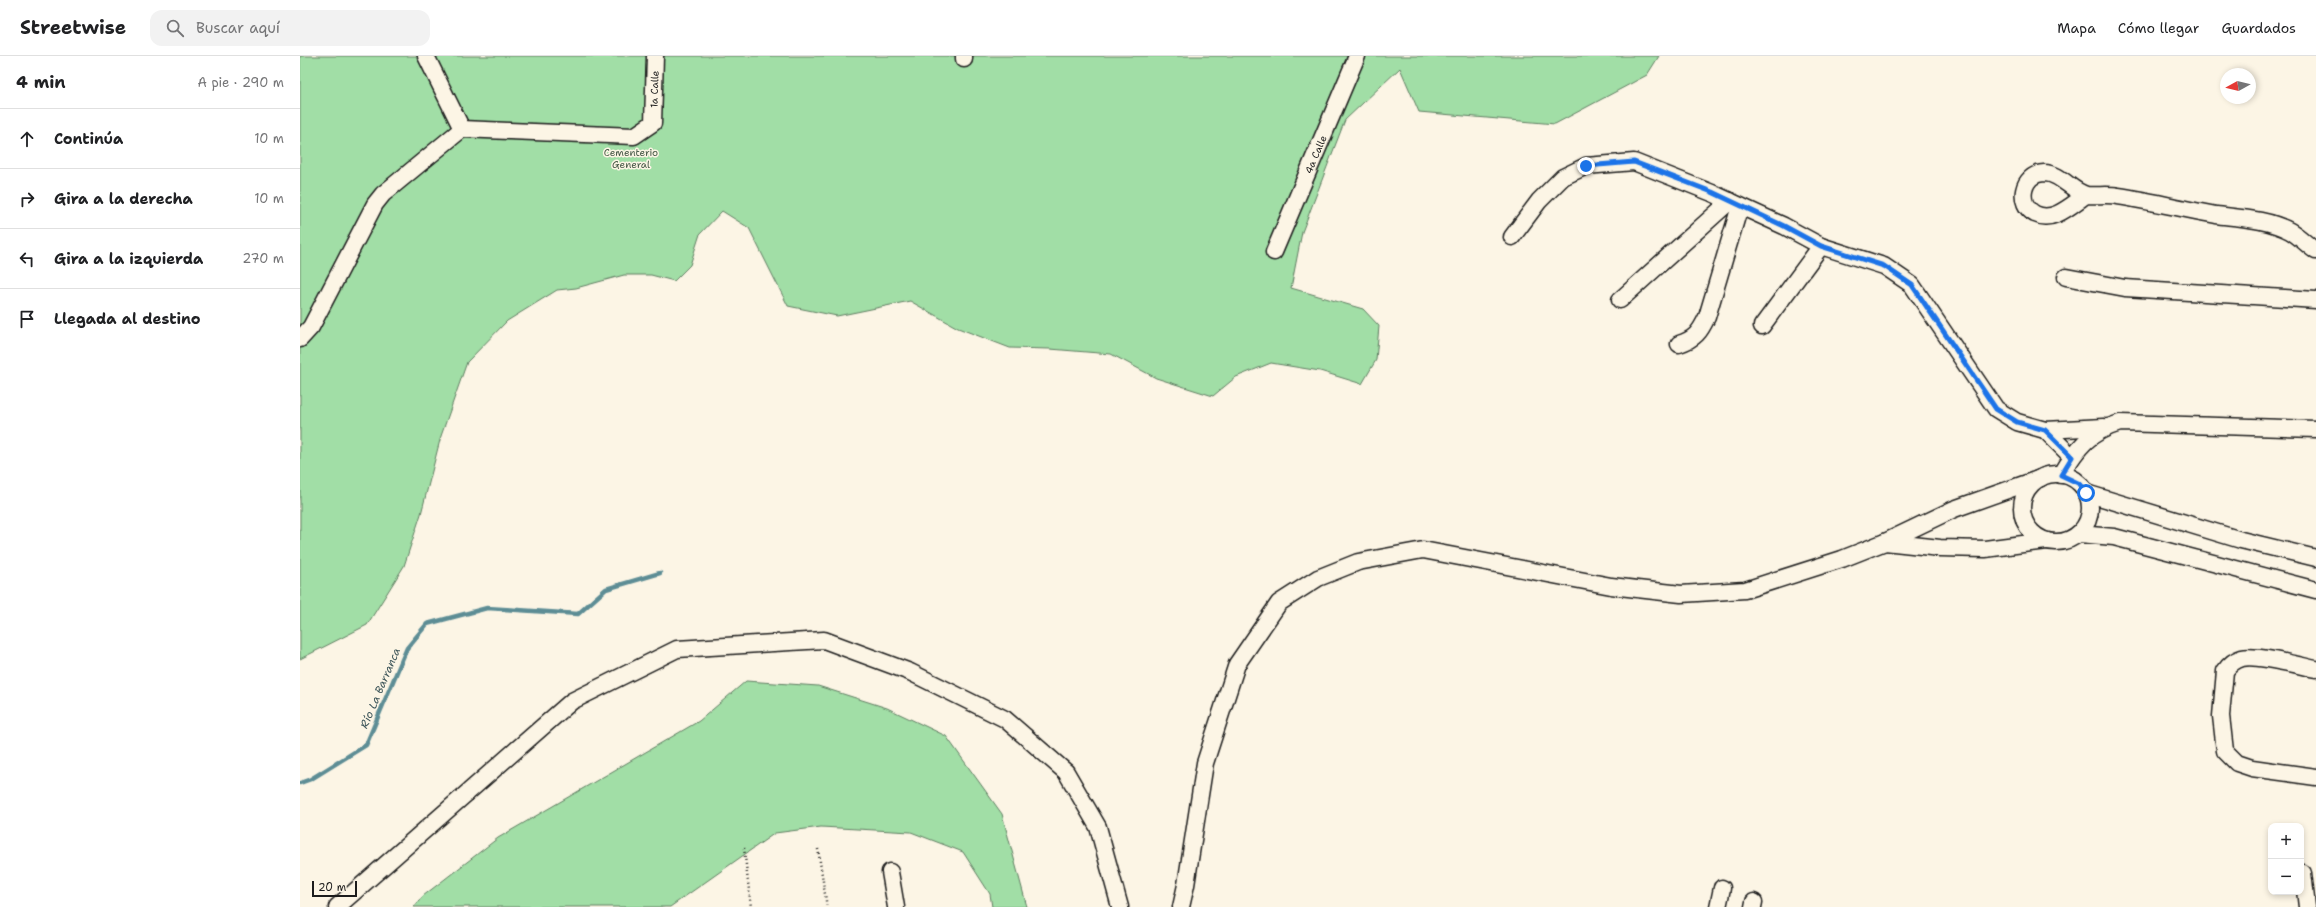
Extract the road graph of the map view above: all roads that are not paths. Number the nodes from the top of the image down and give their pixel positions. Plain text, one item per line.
1 (426, 56) edge
2 (655, 56) edge
3 (1357, 56) edge
4 (462, 129) junction
5 (2086, 195) dead end
6 (1735, 203) junction
7 (1512, 237) dead end
8 (1821, 246) junction
9 (2316, 251) edge
10 (1274, 252) dead end
11 (2066, 277) dead end
12 (1620, 300) dead end
13 (2316, 300) edge
14 (1762, 326) dead end
15 (300, 339) edge
16 (1679, 344) dead end
17 (2104, 427) junction
18 (2316, 429) edge
19 (2045, 430) junction
20 (2072, 457) junction
21 (2061, 475) junction
22 (2041, 478) junction
23 (2086, 493) junction
24 (2079, 534) junction
25 (2046, 541) junction
26 (1886, 542) junction
27 (2316, 558) edge
28 (2316, 590) edge
29 (2316, 669) edge
30 (2316, 777) edge
31 (890, 872) dead end
32 (2304, 882) edge
33 (1722, 888) dead end
34 (337, 907) edge
35 (896, 907) edge
36 (1120, 907) edge
37 (1181, 907) edge
38 (1718, 907) edge
39 (2307, 907) edge

1 - 4 street
2 - 4 street, 1a Calle
3 - 10 street, 4a Calle
4 - 15 street
5 - 9 street
6 - 7 street
6 - 8 street
6 - 12 street
6 - 16 street
8 - 14 street
8 - 19 street
11 - 13 street
17 - 18 street
17 - 19 street
17 - 20 street
19 - 20 street
20 - 21 street
21 - 22 street
21 - 23 street
22 - 25 street
22 - 26 street
23 - 24 street
23 - 27 street
24 - 25 street
24 - 28 street
25 - 26 street
26 - 37 street
29 - 30 street
31 - 35 street
32 - 39 street
33 - 38 street
34 - 36 street

